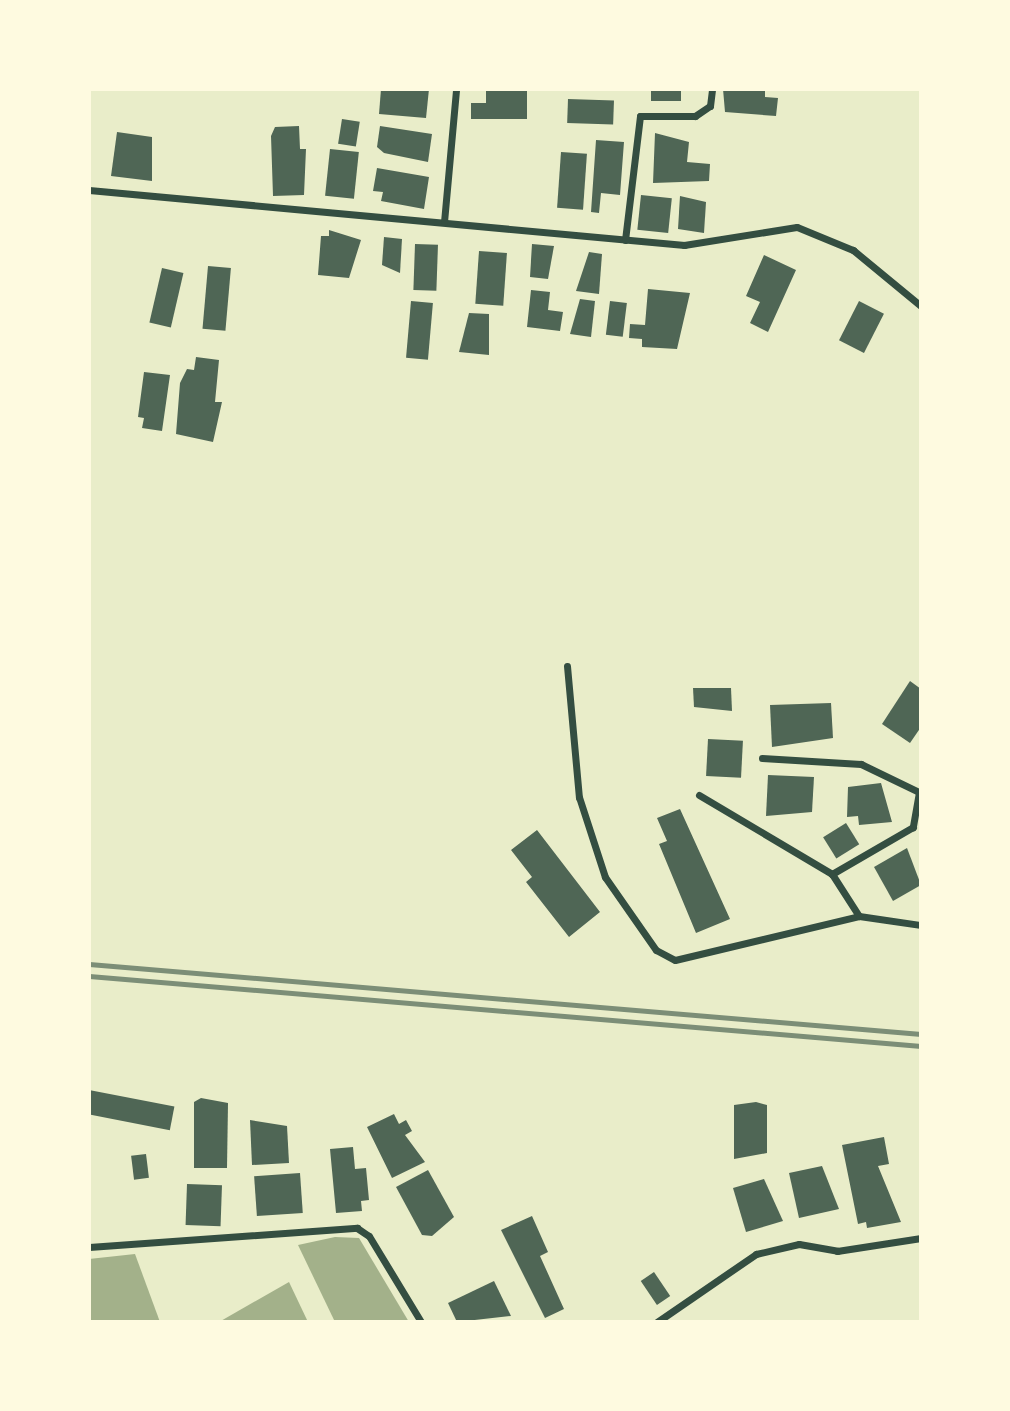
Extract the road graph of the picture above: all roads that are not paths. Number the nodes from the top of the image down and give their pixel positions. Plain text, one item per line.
1 (456, 89) edge
2 (712, 89) edge
3 (89, 190) edge
4 (444, 222) junction
5 (625, 240) junction
6 (921, 306) edge
7 (567, 666) dead end
8 (762, 758) dead end
9 (699, 795) dead end
10 (832, 874) junction
11 (859, 916) junction
12 (921, 925) edge
13 (921, 1238) edge
14 (89, 1247) edge
15 (421, 1322) edge
16 (657, 1322) edge

1 - 4 street
2 - 5 street
3 - 4 street
4 - 5 street
5 - 6 street
7 - 11 street
8 - 10 street
9 - 10 street
10 - 11 street
11 - 12 street
13 - 16 street
14 - 15 street

